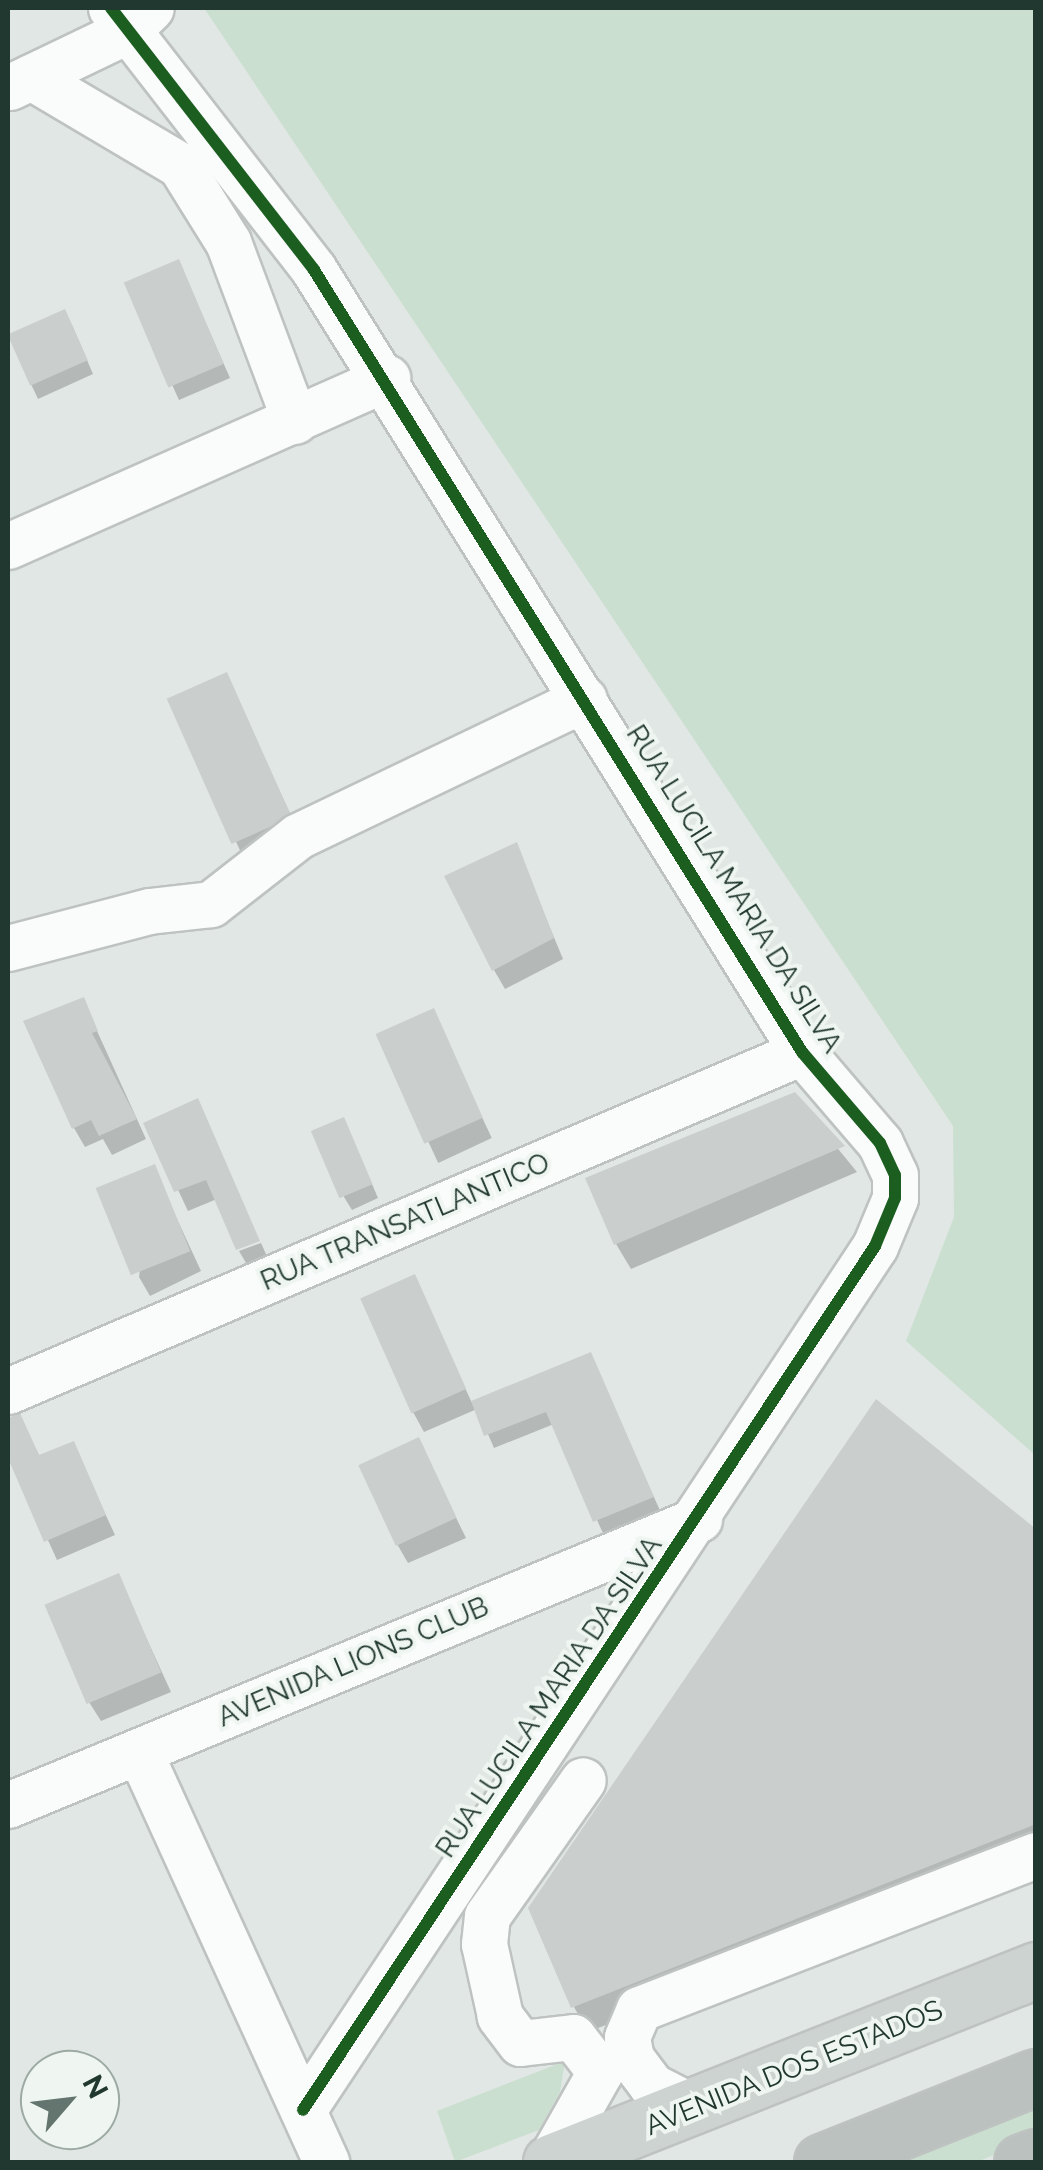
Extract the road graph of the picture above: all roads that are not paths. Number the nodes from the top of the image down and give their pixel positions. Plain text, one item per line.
1 (130, 15) edge
2 (19, 82) edge
3 (387, 378) junction
4 (294, 421) junction
5 (8, 546) edge
6 (584, 699) junction
7 (8, 948) edge
8 (802, 1052) junction
9 (8, 1391) edge
10 (699, 1518) junction
11 (139, 1751) junction
12 (583, 1780) dead end
13 (8, 1804) edge
14 (1036, 1855) edge
15 (1036, 1970) edge
16 (639, 2009) junction
17 (574, 2037) junction
18 (1036, 2077) edge
19 (698, 2108) junction
20 (303, 2110) junction
21 (1036, 2157) edge
22 (326, 2162) edge
23 (550, 2162) edge
24 (822, 2162) edge
25 (1022, 2162) edge

1 - 2 street
1 - 3 street, RUA LUCILA MARIA DA SILVA
2 - 4 street
3 - 4 street
3 - 6 street, RUA LUCILA MARIA DA SILVA
4 - 5 street
6 - 7 street
6 - 8 street, RUA LUCILA MARIA DA SILVA
8 - 9 street, RUA TRANSATLANTICO
8 - 10 street, RUA LUCILA MARIA DA SILVA
10 - 11 street, AVENIDA LIONS CLUB
10 - 20 street, RUA LUCILA MARIA DA SILVA
11 - 13 street, AVENIDA LIONS CLUB
11 - 20 street
12 - 17 street
14 - 16 street
15 - 19 main road, AVENIDA DOS ESTADOS
16 - 17 street
16 - 19 street
17 - 23 street
18 - 24 highway
19 - 23 main road, AVENIDA DOS ESTADOS
20 - 22 street
21 - 25 highway

